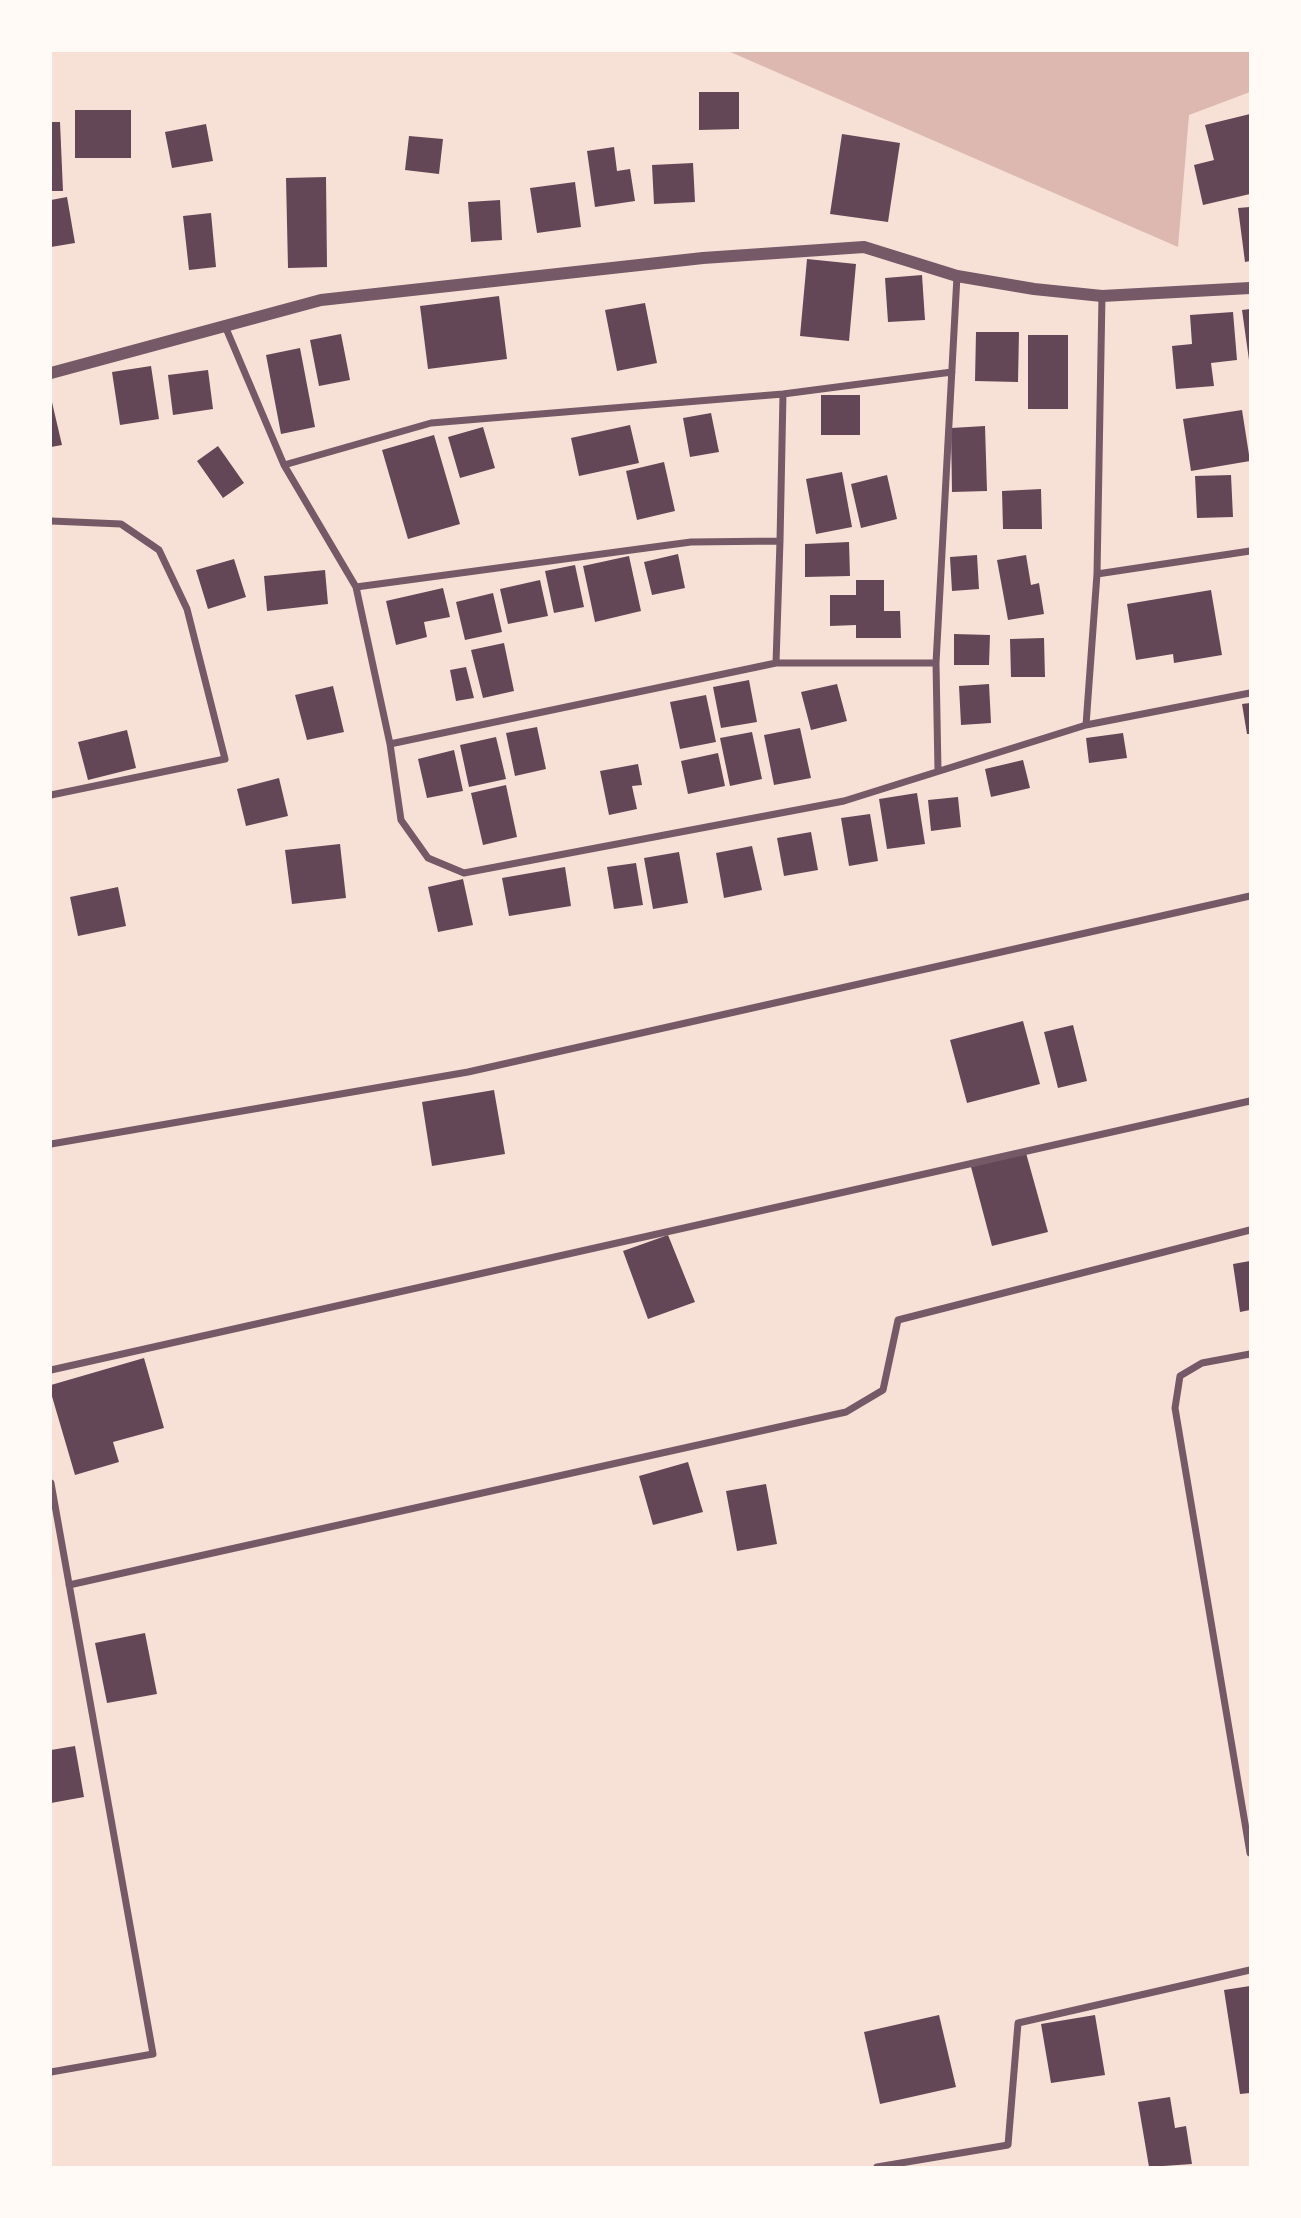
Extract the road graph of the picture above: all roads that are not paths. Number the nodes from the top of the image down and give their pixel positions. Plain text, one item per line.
1 (957, 276) junction
2 (1250, 288) edge
3 (1102, 296) junction
4 (225, 326) junction
5 (952, 372) junction
6 (51, 373) edge
7 (783, 394) junction
8 (284, 465) junction
9 (51, 522) edge
10 (780, 541) junction
11 (1250, 551) edge
12 (1097, 574) junction
13 (356, 587) junction
14 (776, 663) junction
15 (936, 663) junction
16 (1250, 692) edge
17 (1086, 725) junction
18 (390, 744) junction
19 (938, 771) junction
20 (51, 795) edge
21 (1250, 896) edge
22 (1250, 1101) edge
23 (51, 1144) edge
24 (1250, 1230) edge
25 (1250, 1354) edge
26 (51, 1370) edge
27 (51, 1483) edge
28 (69, 1585) junction
29 (1250, 1853) edge
30 (1250, 1970) edge
31 (51, 2072) edge
32 (877, 2167) edge

1 - 3 street
1 - 4 street
1 - 5 street
2 - 3 street
3 - 12 street
4 - 6 street
4 - 8 street
5 - 7 street
5 - 15 street
7 - 8 street
7 - 10 street
8 - 13 street
9 - 20 street
10 - 13 street
10 - 14 street
11 - 12 street
12 - 17 street
13 - 18 street
14 - 15 street
14 - 18 street
15 - 19 street
16 - 17 street
17 - 19 street
18 - 19 street
21 - 23 street
22 - 26 street
24 - 28 street
25 - 29 street
27 - 28 street
28 - 31 street
30 - 32 street

